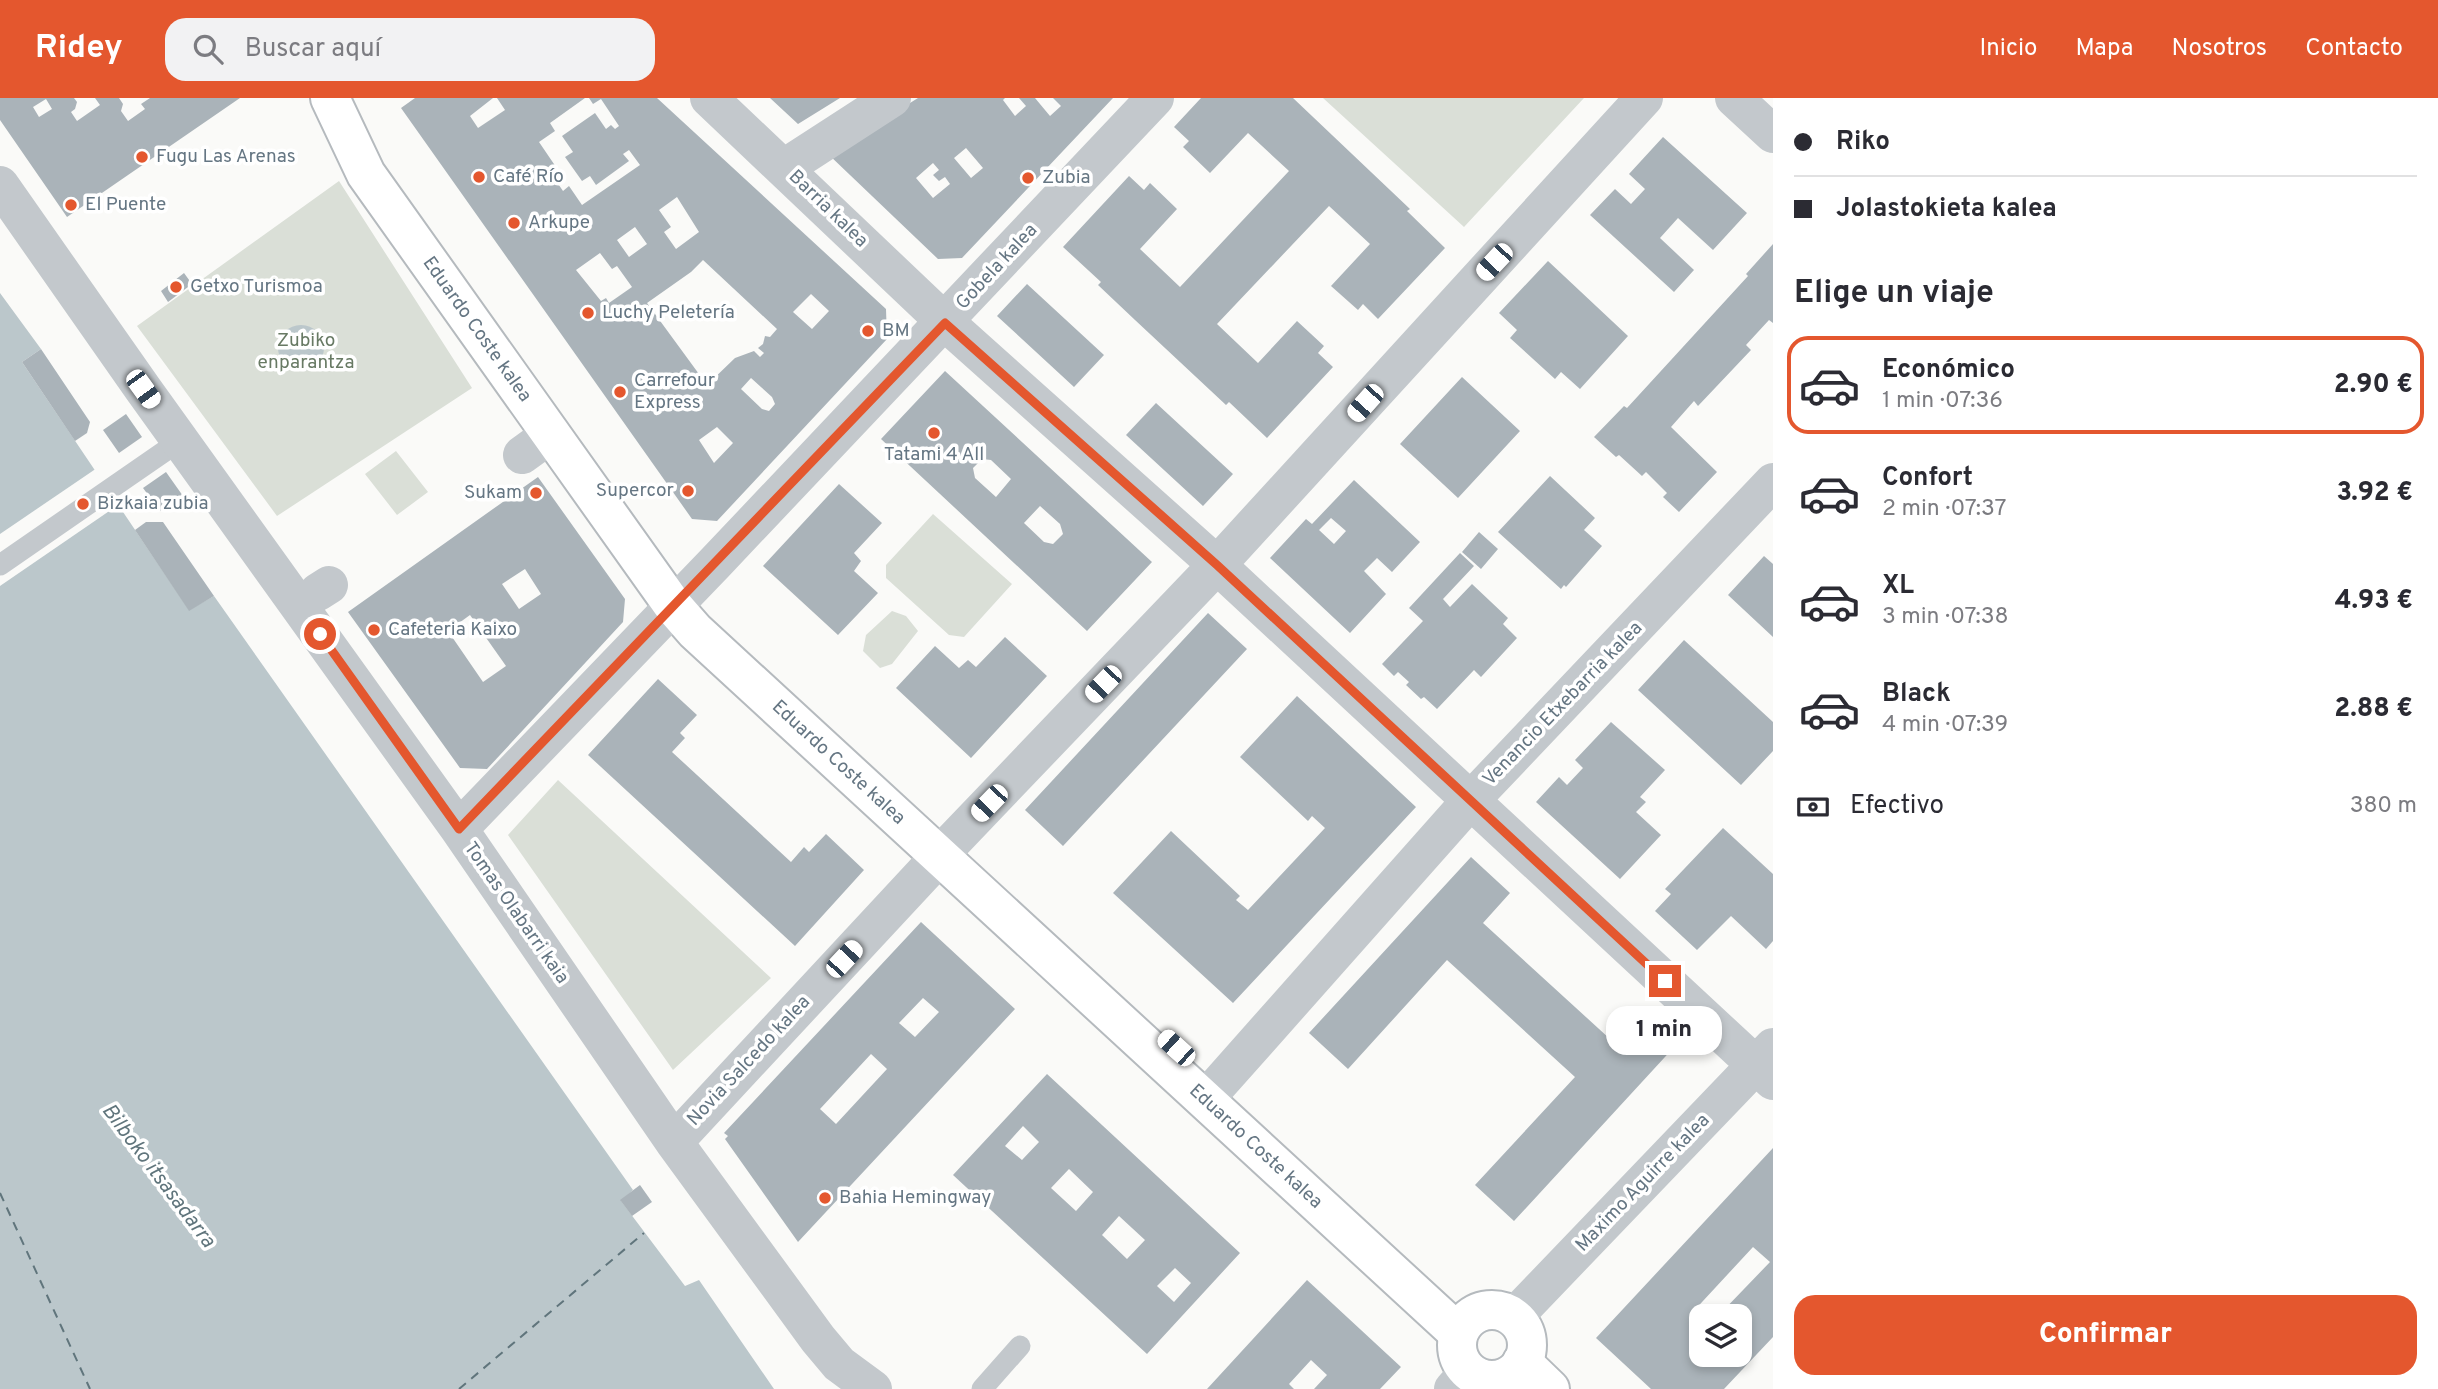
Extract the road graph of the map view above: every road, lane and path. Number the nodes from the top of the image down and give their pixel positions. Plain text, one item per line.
1 (330, 98) edge
2 (709, 98) edge
3 (892, 98) edge
4 (1155, 98) edge
5 (1644, 98) edge
6 (1734, 98) edge
7 (1773, 134) edge
8 (784, 168) junction
9 (0, 185) edge
10 (945, 323) junction
11 (181, 440) junction
12 (1773, 482) edge
13 (0, 565) edge
14 (1217, 565) junction
15 (680, 600) junction
16 (1470, 801) junction
17 (459, 829) junction
18 (945, 850) junction
19 (1767, 1064) edge
20 (1217, 1086) junction
21 (674, 1142) junction
22 (1513, 1318) junction
23 (1466, 1324) junction
24 (1020, 1346) dead end
25 (1515, 1377) edge
26 (1460, 1380) edge
27 (873, 1389) edge
28 (982, 1389) edge
29 (1550, 1389) edge

1 - 15 main road, Eduardo Coste kalea
1 - 15 main road, Eduardo Coste kalea
2 - 8 street, Barria kalea
3 - 8 street
4 - 10 street, Gobela kalea
5 - 14 street, Novia Salcedo kalea
6 - 7 street
8 - 10 street, Barria kalea
9 - 11 street, Tomas Olabarri kaia
10 - 14 street, Barria kalea
10 - 15 street, Gobela kalea
11 - 13 lane
11 - 17 street, Tomas Olabarri kaia
12 - 16 street, Venancio Etxebarria kalea
14 - 16 street, Barria kalea
14 - 18 street, Novia Salcedo kalea
15 - 17 street, Gobela kalea
15 - 18 main road, Eduardo Coste kalea
16 - 19 street, Barria kalea
16 - 20 street, Venancio Etxebarria kalea
17 - 21 street, Tomas Olabarri kaia
18 - 20 main road, Eduardo Coste kalea
18 - 21 street, Novia Salcedo kalea
18 - 23 main road, Eduardo Coste kalea
19 - 22 street, Maximo Aguirre kalea
20 - 23 main road, Eduardo Coste kalea
21 - 27 street, Tomas Olabarri kaia
22 - 23 main road
22 - 25 main road
23 - 26 main road
24 - 28 lane
25 - 26 main road
25 - 29 main road

